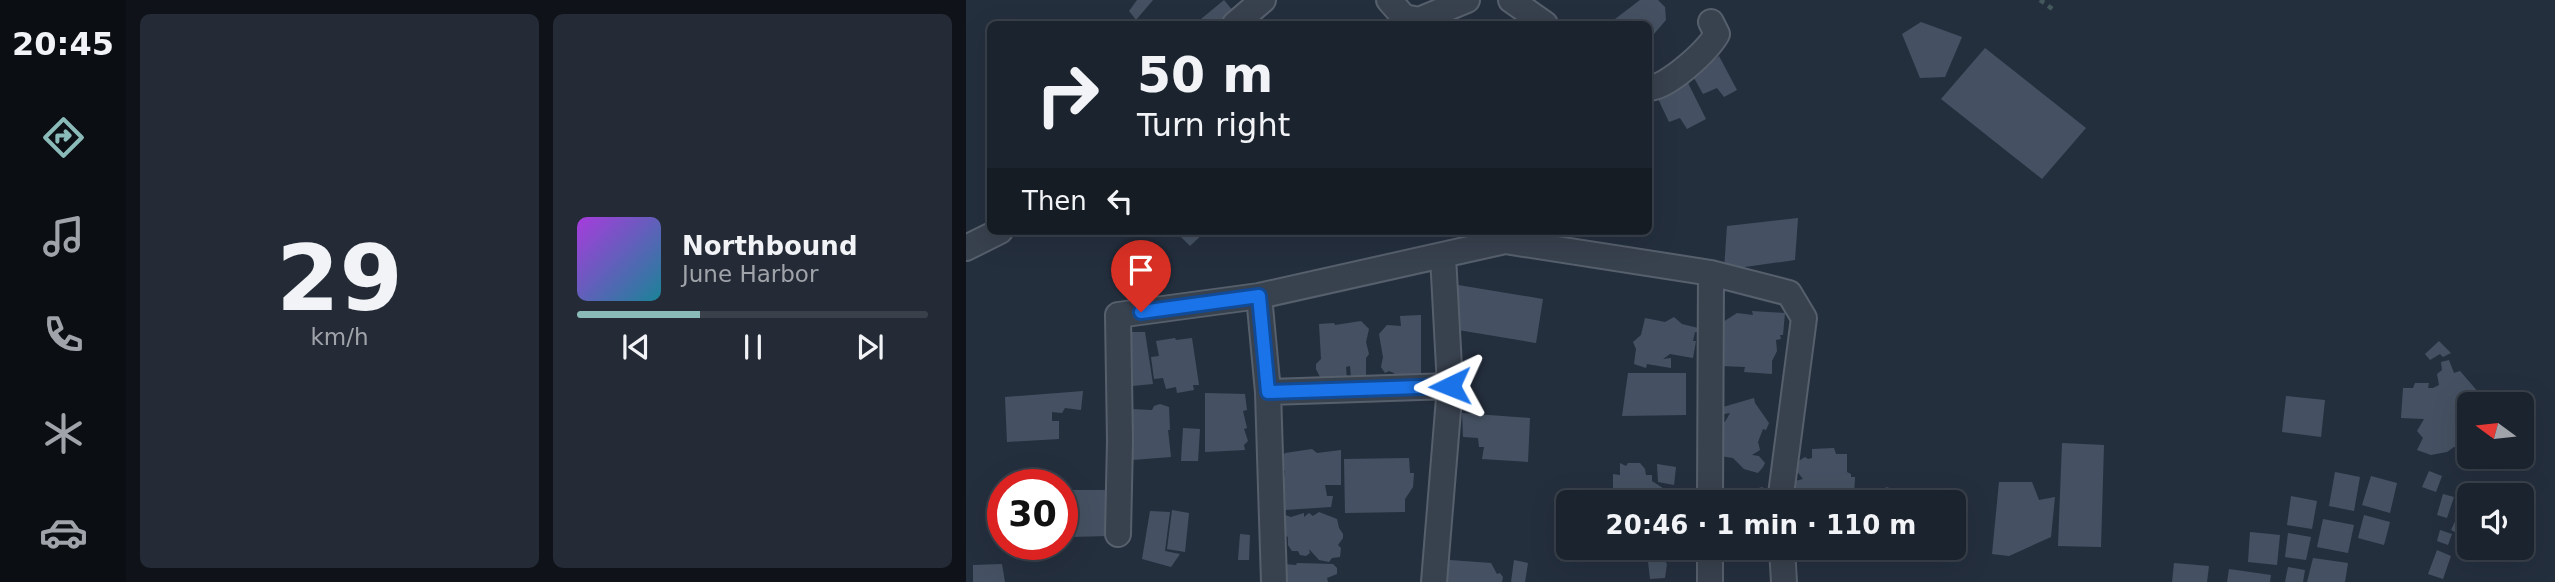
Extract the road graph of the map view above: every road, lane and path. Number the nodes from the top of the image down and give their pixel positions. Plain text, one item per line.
1 (1263, 0) edge
2 (1389, 0) edge
3 (1467, 0) edge
4 (1511, 0) edge
5 (2040, 0) edge
6 (2054, 10) dead end
7 (1238, 21) edge
8 (1541, 21) edge
9 (1712, 22) dead end
10 (1652, 88) edge
11 (992, 235) edge
12 (966, 248) edge
13 (1443, 256) junction
14 (1711, 273) junction
15 (1259, 296) junction
16 (1450, 386) junction
17 (1268, 392) junction
18 (1710, 490) edge
19 (1782, 490) edge
20 (1118, 534) dead end
21 (1710, 560) edge
22 (1783, 560) edge
23 (1274, 582) edge
24 (1434, 582) edge
25 (1710, 582) edge
26 (1784, 582) edge

1 - 7 street
2 - 3 street
4 - 8 street
5 - 6 path
9 - 10 street
11 - 12 street
13 - 14 street
13 - 15 street
13 - 16 street
14 - 18 street
14 - 19 street
15 - 17 street
15 - 20 street
16 - 17 street
16 - 24 street
17 - 23 street
21 - 25 street
22 - 26 street

